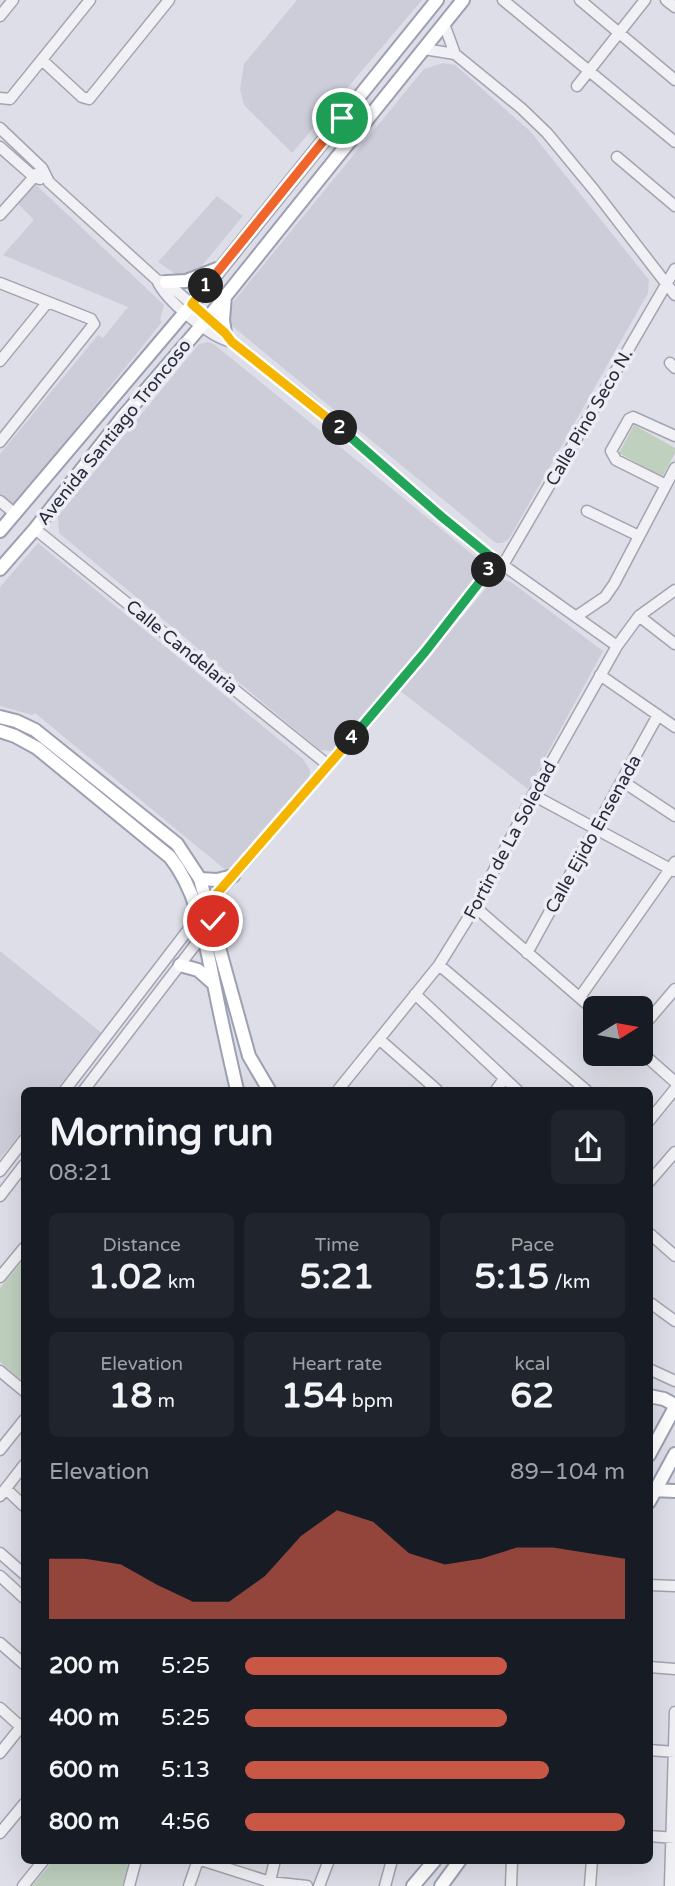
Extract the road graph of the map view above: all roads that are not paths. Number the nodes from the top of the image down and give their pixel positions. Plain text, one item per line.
1 (13, 0) edge
2 (169, 0) edge
3 (437, 0) edge
4 (463, 0) edge
5 (503, 0) edge
6 (580, 0) edge
7 (645, 0) edge
8 (666, 0) edge
9 (88, 1) edge
10 (675, 7) edge
11 (0, 16) edge
12 (444, 24) junction
13 (618, 32) junction
14 (424, 49) junction
15 (454, 54) junction
16 (42, 60) junction
17 (587, 71) junction
18 (675, 80) edge
19 (577, 86) dead end
20 (5, 99) edge
21 (0, 128) edge
22 (673, 137) edge
23 (0, 147) edge
24 (617, 157) dead end
25 (42, 168) junction
26 (34, 177) junction
27 (49, 182) junction
28 (675, 206) edge
29 (0, 215) edge
30 (221, 267) junction
31 (675, 269) edge
32 (161, 281) junction
33 (0, 283) edge
34 (666, 285) junction
35 (225, 295) junction
36 (675, 295) edge
37 (47, 303) junction
38 (188, 308) junction
39 (202, 320) junction
40 (229, 337) junction
41 (0, 361) edge
42 (675, 436) edge
43 (0, 442) edge
44 (675, 468) edge
45 (666, 485) junction
46 (0, 501) edge
47 (587, 511) dead end
48 (14, 513) junction
49 (35, 529) junction
50 (0, 531) edge
51 (639, 536) junction
52 (499, 563) junction
53 (0, 569) edge
54 (675, 590) edge
55 (577, 616) junction
56 (639, 616) junction
57 (675, 643) edge
58 (617, 646) junction
59 (600, 675) junction
60 (659, 715) junction
61 (0, 717) edge
62 (675, 727) edge
63 (0, 731) edge
64 (328, 765) junction
65 (622, 781) junction
66 (533, 795) junction
67 (675, 816) edge
68 (595, 828) junction
69 (674, 868) edge
70 (233, 876) junction
71 (200, 878) junction
72 (207, 905) junction
73 (475, 907) junction
74 (198, 917) junction
75 (213, 921) junction
76 (203, 934) junction
77 (527, 953) junction
78 (180, 965) junction
79 (439, 965) junction
80 (214, 984) junction
81 (675, 989) edge
82 (415, 994) junction
83 (580, 997) junction
84 (583, 1000) edge
85 (653, 1015) edge
86 (379, 1039) junction
87 (653, 1063) edge
88 (504, 1079) junction
89 (675, 1082) edge
90 (67, 1087) edge
91 (86, 1087) edge
92 (236, 1087) edge
93 (267, 1087) edge
94 (341, 1087) edge
95 (434, 1087) edge
96 (498, 1087) edge
97 (513, 1087) edge
98 (582, 1087) edge
99 (675, 1089) edge
100 (653, 1116) edge
101 (21, 1144) edge
102 (675, 1152) edge
103 (21, 1169) edge
104 (0, 1171) edge
105 (653, 1177) edge
106 (0, 1196) edge
107 (653, 1237) edge
108 (21, 1252) edge
109 (675, 1256) edge
110 (0, 1278) edge
111 (653, 1305) edge
112 (675, 1321) edge
113 (0, 1371) edge
114 (653, 1371) edge
115 (675, 1381) edge
116 (21, 1388) edge
117 (653, 1397) edge
118 (675, 1406) edge
119 (21, 1423) edge
120 (2, 1443) edge
121 (653, 1447) edge
122 (675, 1454) edge
123 (21, 1469) edge
124 (653, 1490) edge
125 (675, 1491) edge
126 (3, 1492) edge
127 (21, 1504) edge
128 (0, 1553) edge
129 (21, 1571) edge
130 (0, 1576) edge
131 (653, 1585) edge
132 (675, 1586) edge
133 (21, 1595) edge
134 (0, 1643) edge
135 (21, 1661) edge
136 (653, 1667) edge
137 (675, 1669) edge
138 (0, 1708) edge
139 (675, 1712) edge
140 (21, 1724) edge
141 (21, 1727) edge
142 (653, 1750) edge
143 (675, 1751) edge
144 (0, 1753) edge
145 (21, 1808) edge
146 (0, 1833) edge
147 (653, 1836) edge
148 (674, 1838) edge
149 (41, 1864) edge
150 (135, 1864) edge
151 (198, 1864) edge
152 (223, 1864) edge
153 (274, 1864) edge
154 (327, 1864) edge
155 (391, 1864) edge
156 (432, 1864) edge
157 (457, 1864) edge
158 (512, 1864) edge
159 (592, 1864) edge
160 (270, 1884) edge
161 (23, 1886) edge
162 (129, 1886) edge
163 (189, 1886) edge
164 (307, 1886) edge
165 (319, 1886) edge
166 (386, 1886) edge
167 (413, 1886) edge
168 (441, 1886) edge
169 (511, 1886) edge
170 (590, 1886) edge
171 (670, 1886) edge

1 - 11 street
2 - 16 street
3 - 30 main road, Avenida Santiago Troncoso
4 - 12 main road, Avenida Santiago Troncoso
5 - 17 street
6 - 13 street
7 - 13 street
8 - 10 street
9 - 16 street
12 - 14 main road, Avenida Santiago Troncoso
12 - 15 street
13 - 17 street
13 - 18 street
14 - 15 street
14 - 35 main road, Avenida Santiago Troncoso
15 - 34 street
16 - 20 street
17 - 19 street
17 - 22 street
21 - 25 street
23 - 26 street
24 - 28 street
25 - 26 street
25 - 27 street
26 - 27 street
26 - 29 street
27 - 32 street
30 - 32 main road
30 - 38 main road, Avenida Santiago Troncoso
31 - 34 street, Calle Pino Seco N.
32 - 38 street
33 - 37 street
34 - 36 street
34 - 52 street, Calle Pino Seco N.
35 - 39 main road, Avenida Santiago Troncoso
35 - 40 main road
37 - 41 street
37 - 43 street
38 - 39 street
38 - 48 main road, Avenida Santiago Troncoso
39 - 40 street
39 - 49 main road, Avenida Santiago Troncoso
40 - 52 street
42 - 45 street
44 - 45 street
45 - 51 street
46 - 48 street
47 - 51 street
48 - 50 main road, Avenida Santiago Troncoso
49 - 53 main road, Avenida Santiago Troncoso
49 - 64 street, Calle Candelaria
51 - 55 street
52 - 55 street
52 - 64 street, Calle Pino Seco N.
54 - 56 street, Fortin de La Soledad
55 - 58 street
56 - 57 street
56 - 58 street, Fortin de La Soledad
58 - 59 street, Fortin de La Soledad
59 - 60 street
59 - 66 street, Fortin de La Soledad
60 - 62 street
60 - 65 street, Calle Ejido Ensenada
61 - 71 main road
63 - 74 main road
64 - 70 street, Calle Pino Seco N.
65 - 67 street
65 - 68 street, Calle Ejido Ensenada
66 - 68 street
66 - 73 street, Fortin de La Soledad
68 - 69 street
68 - 77 street, Calle Ejido Ensenada
69 - 83 street
70 - 71 main road
70 - 72 street, Calle Pino Seco N.
71 - 72 main road
72 - 74 street, Calle Pino Seco N.
72 - 75 main road
73 - 77 street
73 - 79 street, Fortin de La Soledad
74 - 76 main road
74 - 90 street, Calle Pino Seco N.
75 - 76 street
75 - 93 main road
76 - 78 street
76 - 80 main road
77 - 83 street
78 - 80 main road
78 - 91 street
79 - 82 street, Fortin de La Soledad
79 - 98 street
80 - 92 main road
81 - 85 street
82 - 86 street, Fortin de La Soledad
82 - 88 street
83 - 84 street
86 - 94 street, Fortin de La Soledad
86 - 95 street
87 - 89 street
88 - 96 street
88 - 97 street
99 - 100 street
101 - 104 street
102 - 105 street
103 - 106 street
107 - 109 street
108 - 110 street
111 - 112 street
113 - 116 street
114 - 115 street
117 - 118 main road
118 - 121 main road
119 - 120 street
122 - 124 main road
123 - 126 street
124 - 125 main road
126 - 127 street
128 - 129 street
130 - 133 street
131 - 132 street
134 - 135 street
136 - 137 street
138 - 140 street
139 - 143 street
141 - 144 street
142 - 143 street
143 - 148 street
145 - 146 street
147 - 148 street
148 - 171 street
149 - 161 street
150 - 162 street
151 - 163 street
152 - 160 street
153 - 160 street
154 - 165 street
155 - 166 street
156 - 167 main road
157 - 168 main road
158 - 169 street
159 - 170 street
160 - 164 street

